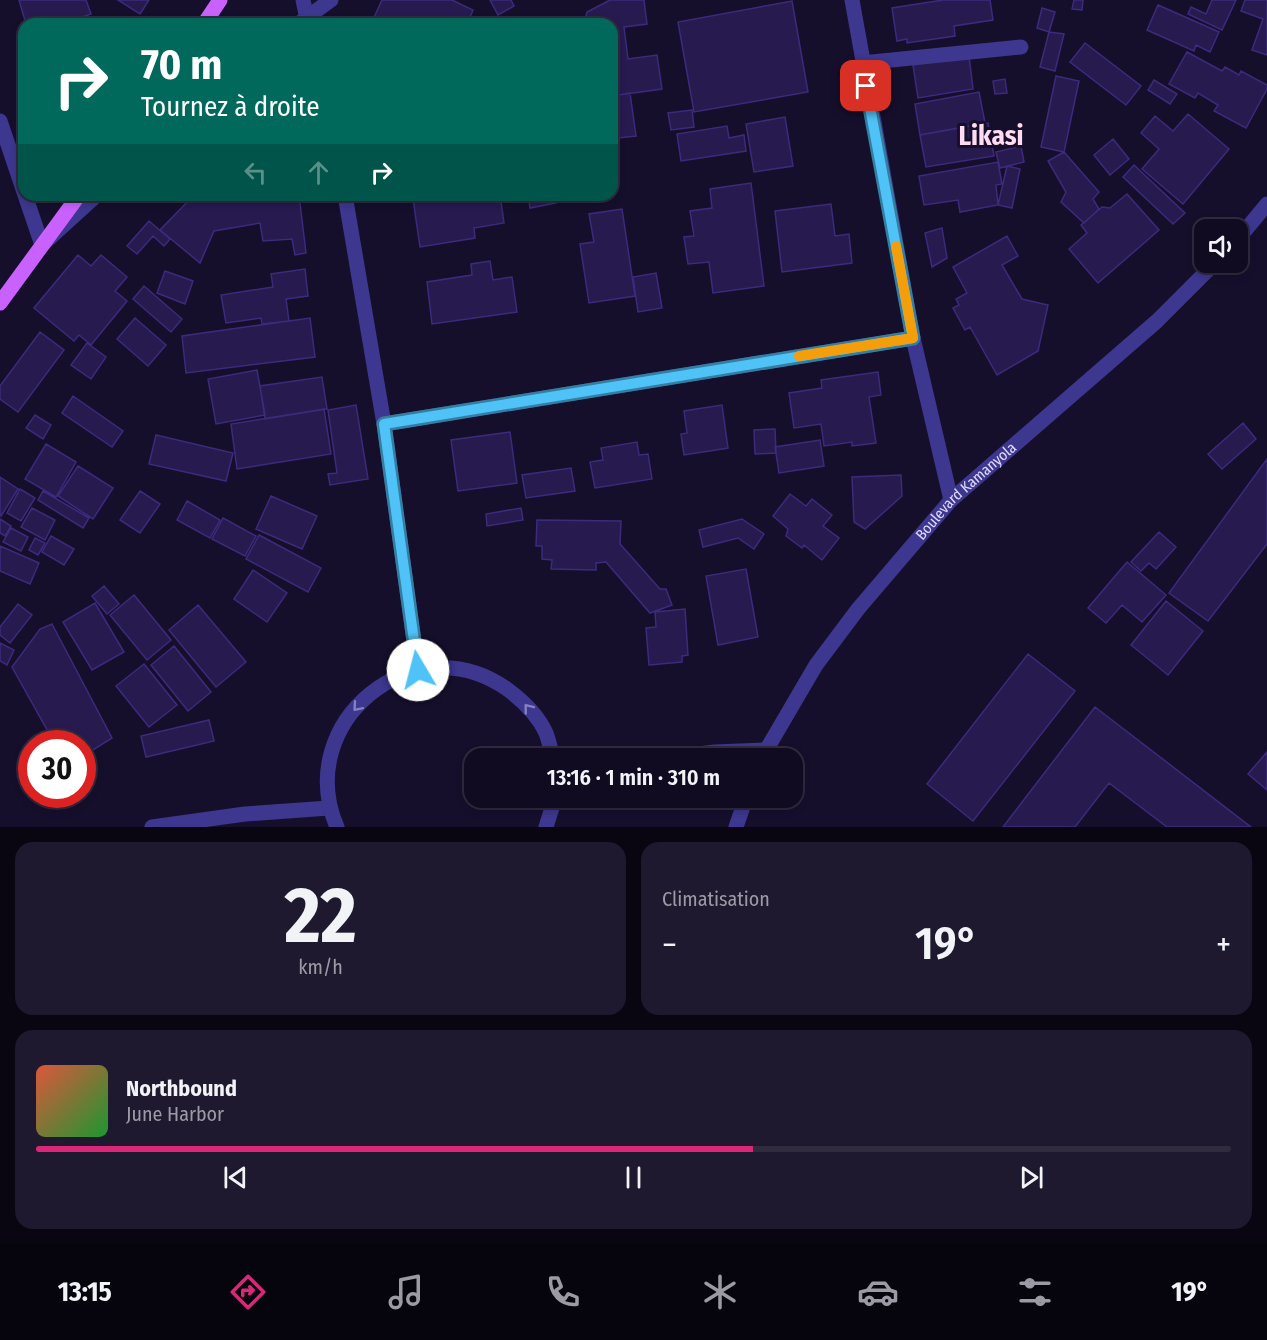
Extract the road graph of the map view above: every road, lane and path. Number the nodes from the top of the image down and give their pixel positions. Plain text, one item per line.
1 (220, 0) edge
2 (303, 0) edge
3 (331, 0) edge
4 (852, 0) edge
5 (208, 18) edge
6 (304, 18) edge
7 (309, 18) edge
8 (1021, 47) dead end
9 (862, 63) junction
10 (0, 121) edge
11 (18, 176) edge
12 (26, 201) edge
13 (75, 201) edge
14 (91, 201) edge
15 (346, 201) edge
16 (1267, 204) edge
17 (1248, 227) edge
18 (42, 245) junction
19 (1205, 273) edge
20 (0, 303) edge
21 (913, 338) junction
22 (384, 424) junction
23 (951, 500) junction
24 (418, 670) junction
25 (550, 748) edge
26 (767, 748) edge
27 (329, 808) junction
28 (552, 808) edge
29 (743, 808) edge
30 (152, 827) edge
31 (337, 827) edge
32 (546, 827) edge
33 (736, 827) edge

1 - 5 main road
2 - 6 street
3 - 7 street
4 - 9 street
8 - 9 street
9 - 21 street
10 - 11 street
12 - 18 street
13 - 18 main road
14 - 18 street
15 - 22 street
16 - 17 street
18 - 20 main road
19 - 23 street, Boulevard Kamanyola
21 - 22 street
21 - 23 street
22 - 24 street
23 - 26 street, Boulevard Kamanyola
25 -> 24 street
24 -> 27 street
27 - 30 street
27 - 31 street
28 - 32 street
29 - 33 street

